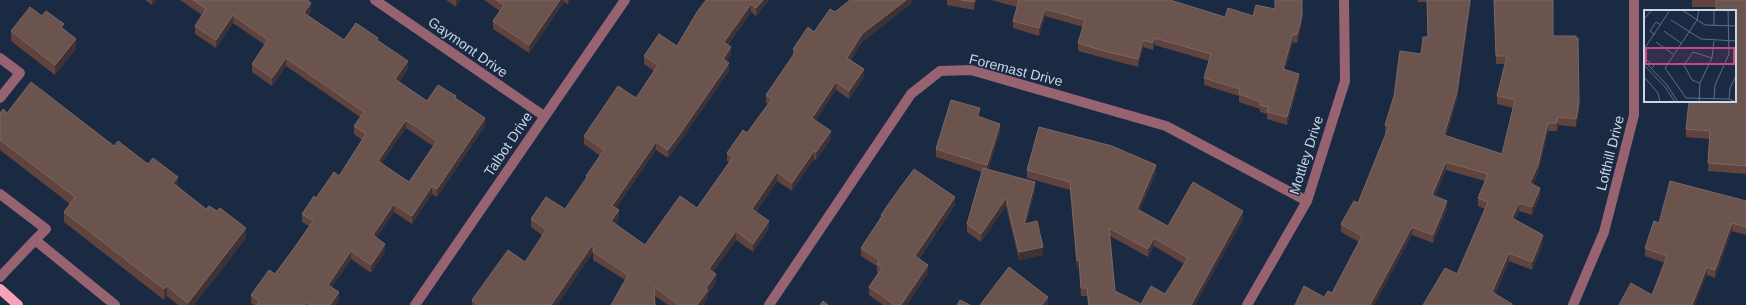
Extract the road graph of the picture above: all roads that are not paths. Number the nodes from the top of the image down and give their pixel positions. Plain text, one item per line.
1 (376, 0) edge
2 (625, 0) edge
3 (1344, 0) edge
4 (1634, 0) edge
5 (0, 58) edge
6 (0, 98) edge
7 (544, 116) junction
8 (0, 194) edge
9 (1307, 201) junction
10 (35, 240) junction
11 (0, 277) edge
12 (0, 289) edge
13 (18, 305) edge
14 (115, 305) edge
15 (415, 305) edge
16 (769, 305) edge
17 (1246, 305) edge
18 (1573, 305) edge

1 - 7 street, Gaymont Drive
2 - 7 street, Talbot Drive
3 - 9 street, Mottley Drive
4 - 18 street, Lofthill Drive
5 - 6 street
7 - 15 street, Talbot Drive
8 - 10 street
9 - 16 street, Foremast Drive
9 - 17 street, Mottley Drive
10 - 11 street
10 - 14 street
12 - 13 main road

